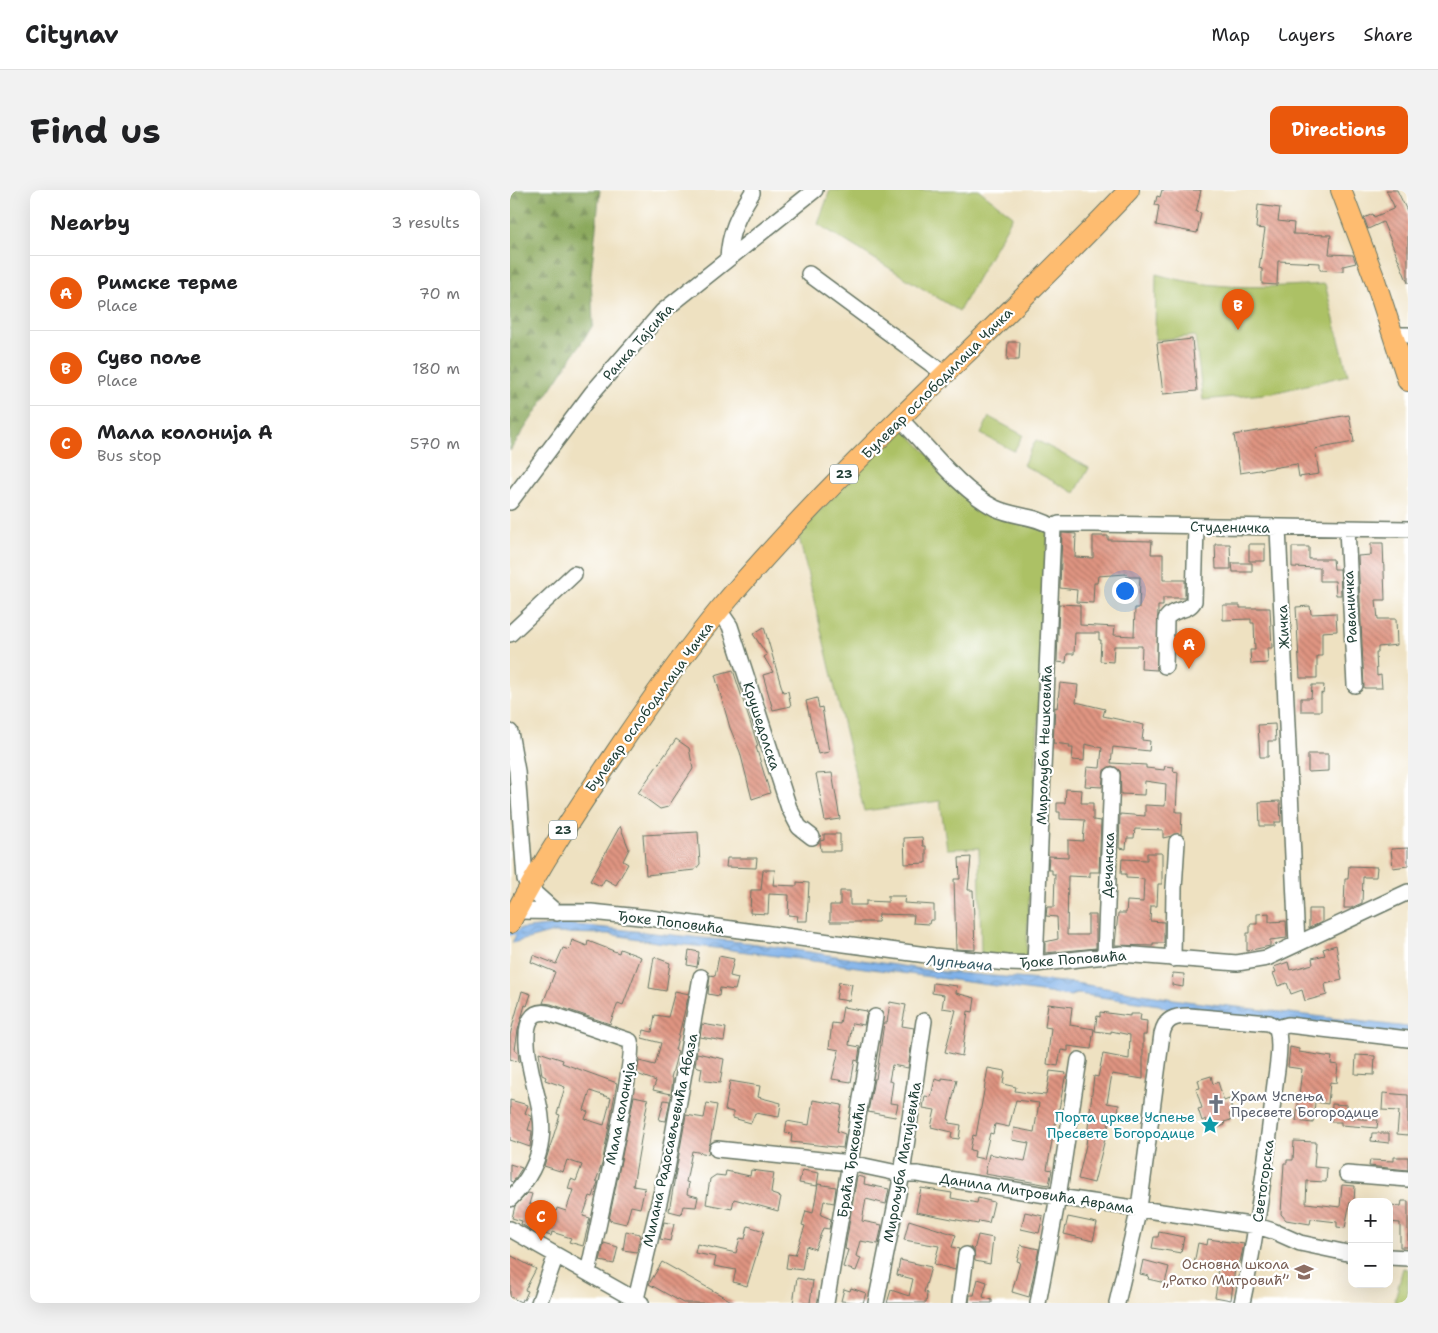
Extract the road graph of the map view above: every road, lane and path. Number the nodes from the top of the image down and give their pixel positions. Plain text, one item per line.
1 (816, 190) edge
2 (1129, 190) edge
3 (1341, 190) edge
4 (752, 193) dead end
5 (728, 259) junction
6 (809, 274) dead end
7 (1401, 335) edge
8 (946, 375) junction
9 (1408, 382) edge
10 (900, 419) junction
11 (510, 502) edge
12 (1053, 527) junction
13 (1196, 527) junction
14 (1278, 528) junction
15 (1347, 529) junction
16 (1408, 529) edge
17 (574, 574) dead end
18 (719, 610) junction
19 (510, 634) edge
20 (1165, 666) dead end
21 (1355, 684) dead end
22 (510, 732) edge
23 (1112, 775) dead end
24 (812, 836) dead end
25 (1177, 842) dead end
26 (529, 888) junction
27 (1408, 892) edge
28 (557, 913) junction
29 (512, 919) edge
30 (1297, 944) junction
31 (1105, 956) junction
32 (1173, 959) junction
33 (1035, 964) junction
34 (701, 976) dead end
35 (875, 1017) dead end
36 (924, 1021) dead end
37 (1277, 1028) junction
38 (1408, 1039) edge
39 (1079, 1060) dead end
40 (718, 1149) dead end
41 (850, 1163) junction
42 (902, 1174) junction
43 (1347, 1174) dead end
44 (1408, 1179) edge
45 (1058, 1198) junction
46 (510, 1199) edge
47 (1139, 1208) junction
48 (1257, 1226) junction
49 (510, 1230) edge
50 (1348, 1253) edge
51 (966, 1255) dead end
52 (556, 1256) junction
53 (1393, 1257) edge
54 (1408, 1258) edge
55 (588, 1273) junction
56 (638, 1302) edge
57 (539, 1303) edge
58 (826, 1303) edge
59 (876, 1303) edge
60 (960, 1303) edge
61 (1038, 1303) edge
62 (1117, 1303) edge
63 (1242, 1303) edge

1 - 5 street, Ранка Тајсића
2 - 8 main road, Булевар ослободилаца Чачка / 23
3 - 7 main road
4 - 5 street
5 - 11 street, Ранка Тајсића
6 - 8 street
7 - 9 main road
8 - 10 main road, Булевар ослободилаца Чачка / 23
10 - 12 street
10 - 18 main road, Булевар ослободилаца Чачка / 23
12 - 13 street, Студеничка
12 - 33 street, Мирољуба Нешковића
13 - 14 street, Студеничка
13 - 20 street
14 - 15 street, Студеничка
14 - 30 street, Жичка
15 - 16 street, Студеничка
15 - 21 street, Раваничка
17 - 19 street
18 - 24 street, Крушедолска
18 - 26 main road, Булевар ослободилаца Чачка / 23
22 - 26 street
23 - 31 street, Дечанска
25 - 32 street
26 - 28 street
26 - 29 main road, Булевар ослободилаца Чачка / 23
27 - 30 street, Ђоке Поповића
28 - 29 street, Ђоке Поповића
28 - 33 street, Ђоке Поповића
30 - 32 street, Ђоке Поповића
31 - 32 street, Ђоке Поповића
31 - 33 street, Ђоке Поповића
34 - 56 street, Милана Радосављевића Абаза
35 - 41 street, Браћа Ђоковићи
36 - 42 street, Мирољуба Матијевића
37 - 38 street
37 - 47 street
37 - 48 street, Светогорска
39 - 45 street
40 - 41 street, Данила Митровића Аврама
41 - 42 street, Данила Митровића Аврама
41 - 58 street, Браћа Ђоковићи
42 - 45 street, Данила Митровића Аврама
42 - 59 street, Мирољуба Матијевића
43 - 44 street
45 - 47 street, Данила Митровића Аврама
45 - 61 street
46 - 55 street, Мала колонија
47 - 48 street, Данила Митровића Аврама
47 - 62 street
48 - 50 street, Данила Митровића Аврама
48 - 63 street, Светогорска
49 - 52 street
51 - 60 street
52 - 55 street
52 - 57 street
53 - 54 street
55 - 56 street

